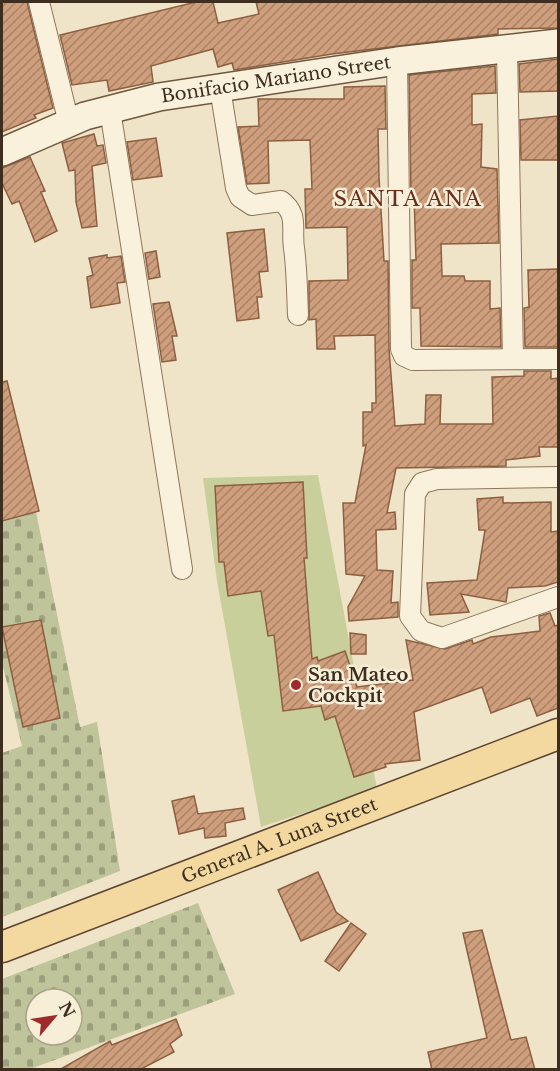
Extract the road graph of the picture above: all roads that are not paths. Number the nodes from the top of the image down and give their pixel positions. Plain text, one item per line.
1 (39, 2) edge
2 (558, 43) edge
3 (507, 50) junction
4 (397, 62) junction
5 (220, 88) junction
6 (110, 110) junction
7 (69, 123) junction
8 (2, 152) edge
9 (298, 315) dead end
10 (513, 359) junction
11 (558, 359) edge
12 (558, 477) edge
13 (182, 569) dead end
14 (558, 597) edge
15 (558, 734) edge
16 (2, 947) edge

1 - 7 street
2 - 3 street, Bonifacio Mariano Street
3 - 4 street, Bonifacio Mariano Street
3 - 10 street
4 - 5 street, Bonifacio Mariano Street
4 - 10 street
5 - 6 street, Bonifacio Mariano Street
5 - 9 street
6 - 7 street, Bonifacio Mariano Street
6 - 13 street
7 - 8 street, Bonifacio Mariano Street
10 - 11 street
12 - 14 street
15 - 16 main road, General A. Luna Street

